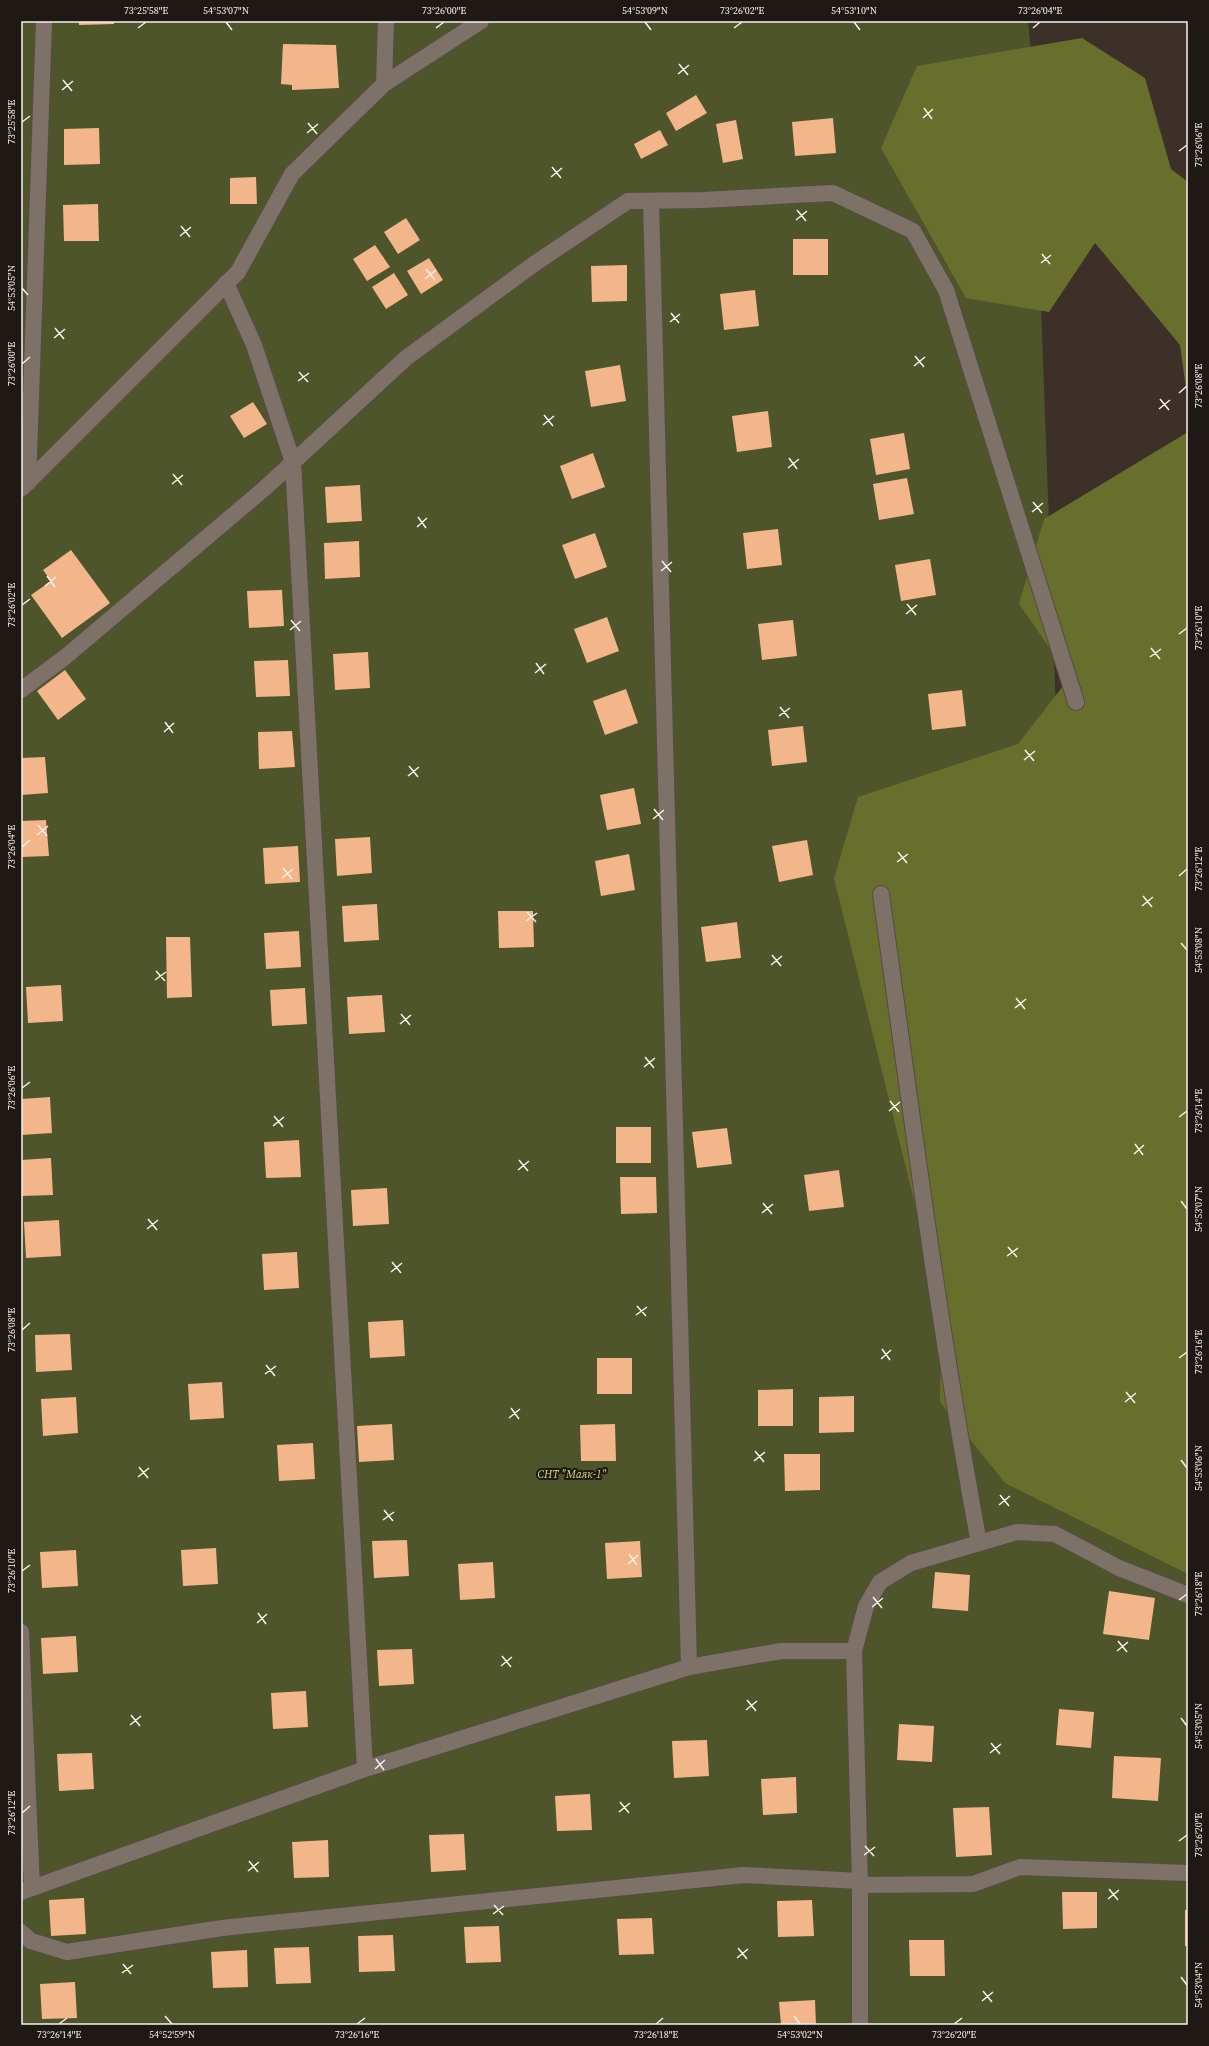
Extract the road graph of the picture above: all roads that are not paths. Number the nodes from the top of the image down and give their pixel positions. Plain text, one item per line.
1 (44, 21) edge
2 (386, 21) edge
3 (481, 21) edge
4 (384, 84) junction
5 (651, 201) junction
6 (226, 283) junction
7 (293, 462) junction
8 (24, 486) edge
9 (21, 690) edge
10 (1076, 702) dead end
11 (882, 894) dead end
12 (979, 1543) junction
13 (1188, 1595) edge
14 (21, 1632) edge
15 (854, 1651) junction
16 (689, 1667) junction
17 (365, 1769) junction
18 (1188, 1874) edge
19 (860, 1883) junction
20 (26, 1890) edge
21 (21, 1932) edge
22 (860, 2025) edge

1 - 8 lane
2 - 4 lane
3 - 4 lane
4 - 6 lane
5 - 7 lane
5 - 10 lane
5 - 16 lane
6 - 7 lane
6 - 8 lane
7 - 9 lane
7 - 17 lane
11 - 12 lane
12 - 13 lane
12 - 15 lane
14 - 20 lane
15 - 16 lane
15 - 19 lane
16 - 17 lane
17 - 20 lane
18 - 19 lane
19 - 21 lane
19 - 22 lane

